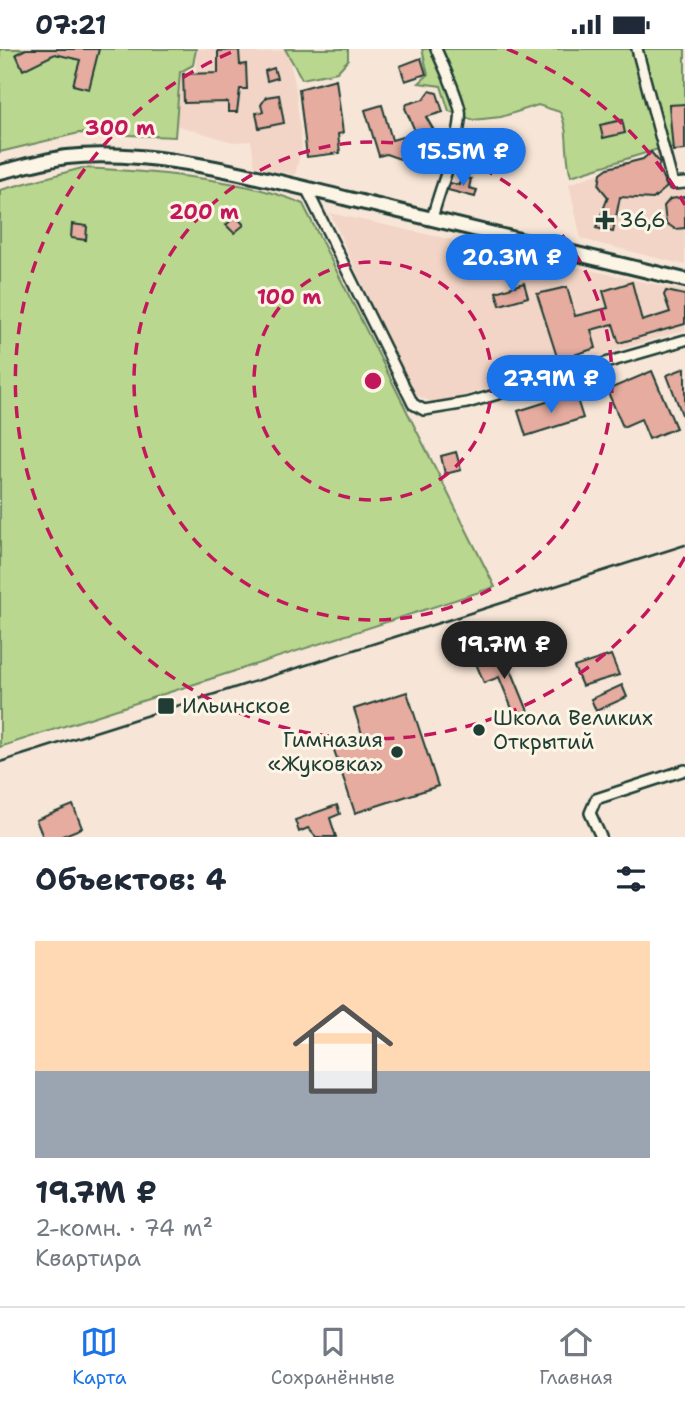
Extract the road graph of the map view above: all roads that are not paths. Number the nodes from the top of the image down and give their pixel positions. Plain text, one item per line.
1 (436, 49) edge
2 (637, 49) edge
3 (0, 172) edge
4 (685, 183) edge
5 (307, 190) junction
6 (432, 219) junction
7 (685, 281) edge
8 (685, 340) edge
9 (685, 770) edge
10 (601, 837) edge

1 - 6 street
2 - 4 street
3 - 5 main road
5 - 6 main road
5 - 8 street
6 - 7 main road
9 - 10 street

